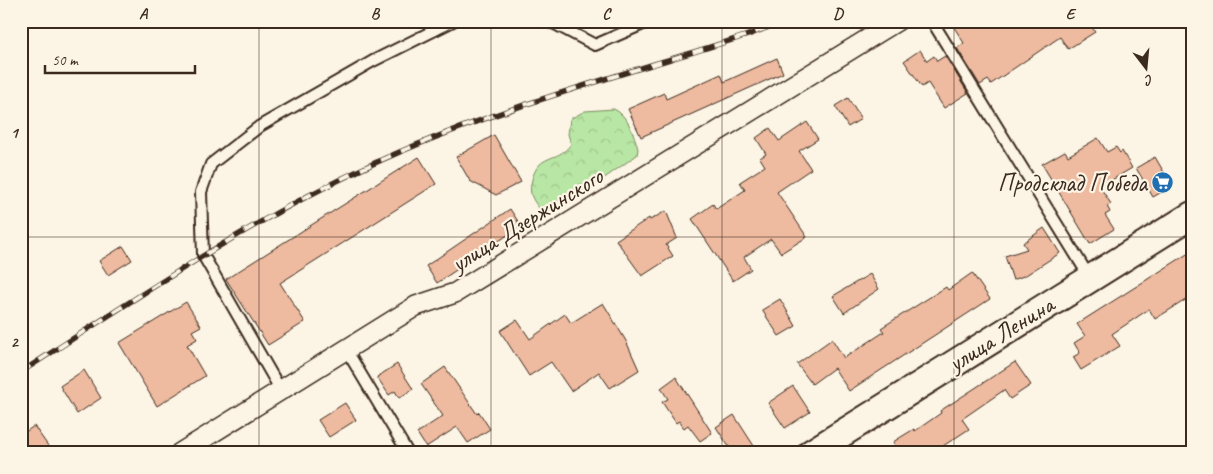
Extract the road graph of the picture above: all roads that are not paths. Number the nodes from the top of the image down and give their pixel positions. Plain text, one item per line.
1 (453, 21) edge
2 (543, 21) edge
3 (650, 21) edge
4 (897, 21) edge
5 (932, 21) edge
6 (1192, 215) edge
7 (1090, 278) junction
8 (347, 351) junction
9 (280, 389) junction
10 (180, 453) edge
11 (408, 453) edge
12 (811, 453) edge

1 - 9 lane
2 - 3 lane
4 - 8 street, улица Дзержинского
5 - 7 lane
6 - 7 main road, улица Ленина
7 - 12 main road, улица Ленина
8 - 9 street, улица Дзержинского
8 - 11 lane
9 - 10 street, улица Дзержинского

